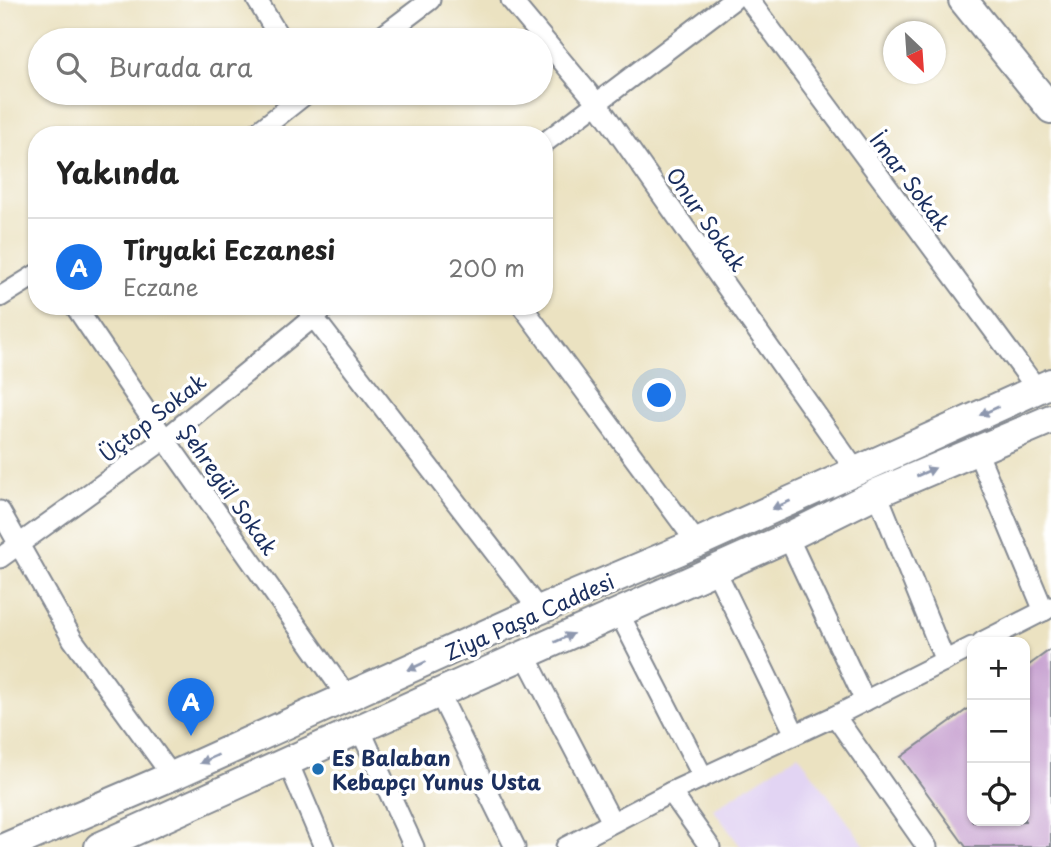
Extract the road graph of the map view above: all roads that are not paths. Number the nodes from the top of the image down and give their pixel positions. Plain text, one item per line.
1 (257, 0) edge
2 (430, 0) edge
3 (510, 0) edge
4 (733, 0) edge
5 (749, 0) edge
6 (963, 0) edge
7 (274, 28) edge
8 (393, 28) edge
9 (534, 28) edge
10 (553, 51) edge
11 (597, 103) junction
12 (292, 105) edge
13 (1051, 109) edge
14 (265, 126) edge
15 (553, 136) edge
16 (28, 280) edge
17 (0, 297) edge
18 (81, 315) edge
19 (309, 315) edge
20 (319, 315) edge
21 (529, 315) edge
22 (1044, 386) edge
23 (1051, 419) edge
24 (165, 439) junction
25 (977, 451) junction
26 (856, 471) junction
27 (877, 494) junction
28 (0, 511) edge
29 (788, 537) junction
30 (19, 543) junction
31 (697, 543) junction
32 (0, 558) edge
33 (715, 569) junction
34 (1048, 609) edge
35 (539, 610) junction
36 (619, 613) junction
37 (992, 637) edge
38 (967, 650) edge
39 (525, 656) junction
40 (945, 661) junction
41 (439, 693) junction
42 (348, 698) junction
43 (865, 701) junction
44 (835, 716) junction
45 (360, 729) junction
46 (795, 734) junction
47 (288, 762) junction
48 (172, 776) junction
49 (703, 777) junction
50 (671, 792) junction
51 (612, 822) junction
52 (6, 847) edge
53 (99, 847) edge
54 (324, 847) edge
55 (414, 847) edge
56 (515, 847) edge
57 (566, 847) edge
58 (710, 847) edge
59 (926, 847) edge

1 - 7 street
2 - 8 street
3 - 9 street, Onur Sokak
4 - 11 street
5 - 22 street, İmar Sokak
6 - 13 main road
10 - 11 street, Onur Sokak
11 - 15 street
11 - 26 street, Onur Sokak
12 - 14 street
16 - 17 street
18 - 24 street, Şehregül Sokak
19 - 24 street, Üçtop Sokak
20 - 35 street
21 - 31 street
22 -> 26 main road, Ziya Paşa Caddesi
23 - 25 main road, Ziya Paşa Caddesi
24 - 30 street, Üçtop Sokak
24 - 42 street, Şehregül Sokak
27 -> 25 main road, Ziya Paşa Caddesi
25 - 34 street
26 -> 31 main road, Ziya Paşa Caddesi
27 - 29 main road, Ziya Paşa Caddesi
27 - 40 street
28 - 30 street
29 - 33 main road, Ziya Paşa Caddesi
29 - 43 street
30 - 32 street, Üçtop Sokak
30 - 48 street
31 - 35 main road, Ziya Paşa Caddesi
33 - 36 main road, Ziya Paşa Caddesi
33 - 46 street
34 - 37 street
35 -> 42 main road, Ziya Paşa Caddesi
39 -> 36 main road, Ziya Paşa Caddesi
36 - 49 street
38 - 40 street
39 - 41 main road, Ziya Paşa Caddesi
39 - 51 street
40 - 43 street
41 - 45 main road, Ziya Paşa Caddesi
41 - 56 street
42 -> 48 main road, Ziya Paşa Caddesi
43 - 44 street
44 - 46 street
44 - 59 street
45 - 47 main road, Ziya Paşa Caddesi
45 - 55 street
46 - 49 street
47 - 53 main road, Ziya Paşa Caddesi
47 - 54 street
48 - 52 main road, Ziya Paşa Caddesi
49 - 50 street
50 - 51 street
50 - 58 street
51 - 57 street

